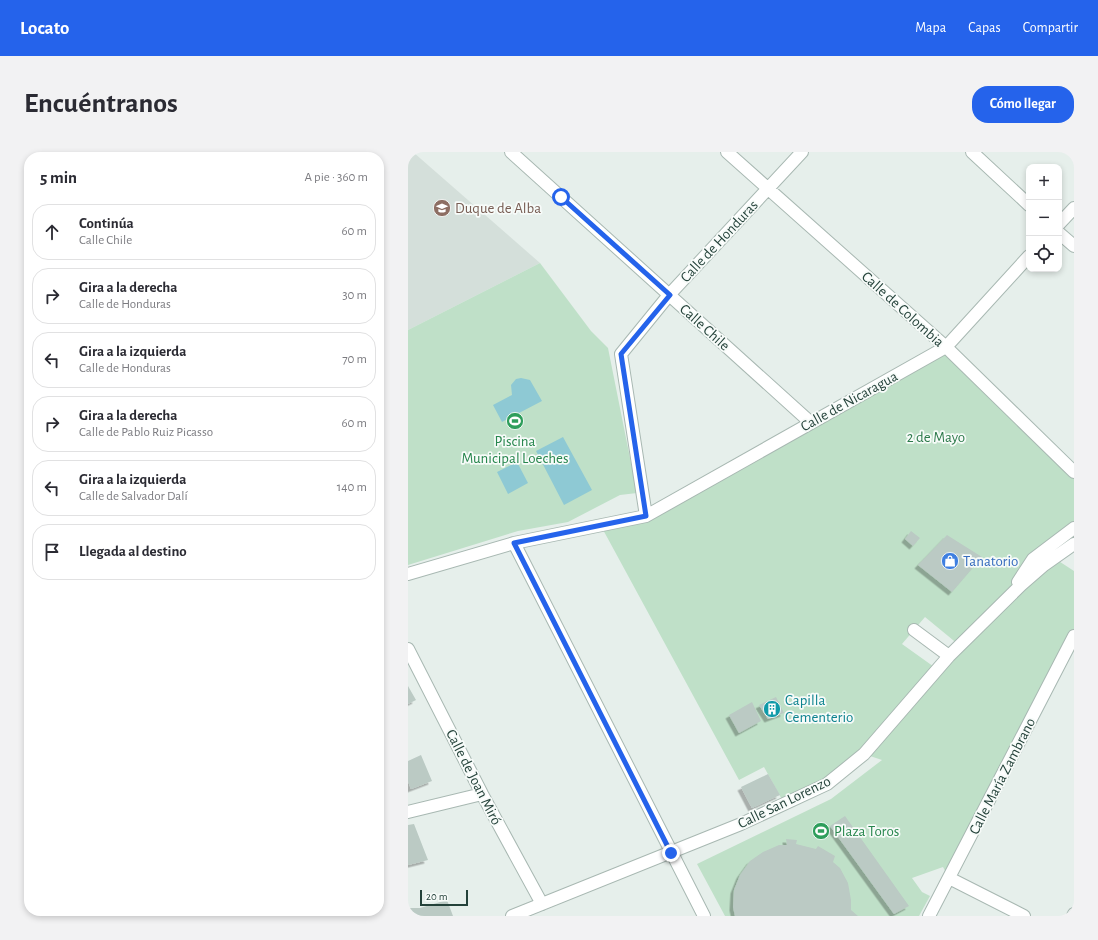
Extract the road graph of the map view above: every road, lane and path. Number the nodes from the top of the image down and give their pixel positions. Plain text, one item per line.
1 (511, 152) edge
2 (726, 152) edge
3 (802, 152) edge
4 (972, 152) edge
5 (768, 189) junction
6 (1026, 202) edge
7 (1074, 208) edge
8 (1062, 221) edge
9 (1062, 236) edge
10 (1074, 246) edge
11 (1026, 259) edge
12 (670, 295) junction
13 (946, 347) junction
14 (810, 422) junction
15 (1074, 472) edge
16 (646, 516) junction
17 (1074, 528) edge
18 (514, 543) junction
19 (1074, 544) edge
20 (408, 574) edge
21 (1008, 598) junction
22 (914, 630) dead end
23 (1074, 636) edge
24 (409, 654) edge
25 (949, 656) junction
26 (482, 794) junction
27 (408, 812) edge
28 (671, 853) junction
29 (949, 878) junction
30 (542, 904) junction
31 (512, 916) edge
32 (704, 916) edge
33 (930, 916) edge
34 (1024, 916) edge

1 - 12 street, Calle Chile
2 - 5 street, Calle de Colombia
3 - 5 street, Calle de Honduras
4 - 6 street
5 - 12 street, Calle de Honduras
5 - 13 street, Calle de Colombia
7 - 8 street
9 - 10 street
11 - 13 street, Calle de Nicaragua
12 - 14 street, Calle Chile
12 - 16 street, Calle de Honduras
13 - 14 street, Calle de Nicaragua
13 - 15 street, Calle de Colombia
14 - 16 street, Calle de Nicaragua
16 - 18 street, Calle de Nicaragua
17 - 21 street
18 - 20 street, Calle de Nicaragua
18 - 28 street
19 - 21 street, Calle San Lorenzo
21 - 25 street, Calle San Lorenzo
22 - 25 street
23 - 29 street, Calle María Zambrano
24 - 26 street, Calle de Joan Miró
25 - 28 street, Calle San Lorenzo
26 - 27 street
26 - 30 street, Calle de Joan Miró
28 - 30 street, Calle San Lorenzo
28 - 32 street
29 - 33 street, Calle María Zambrano
29 - 34 street
30 - 31 street, Calle San Lorenzo

